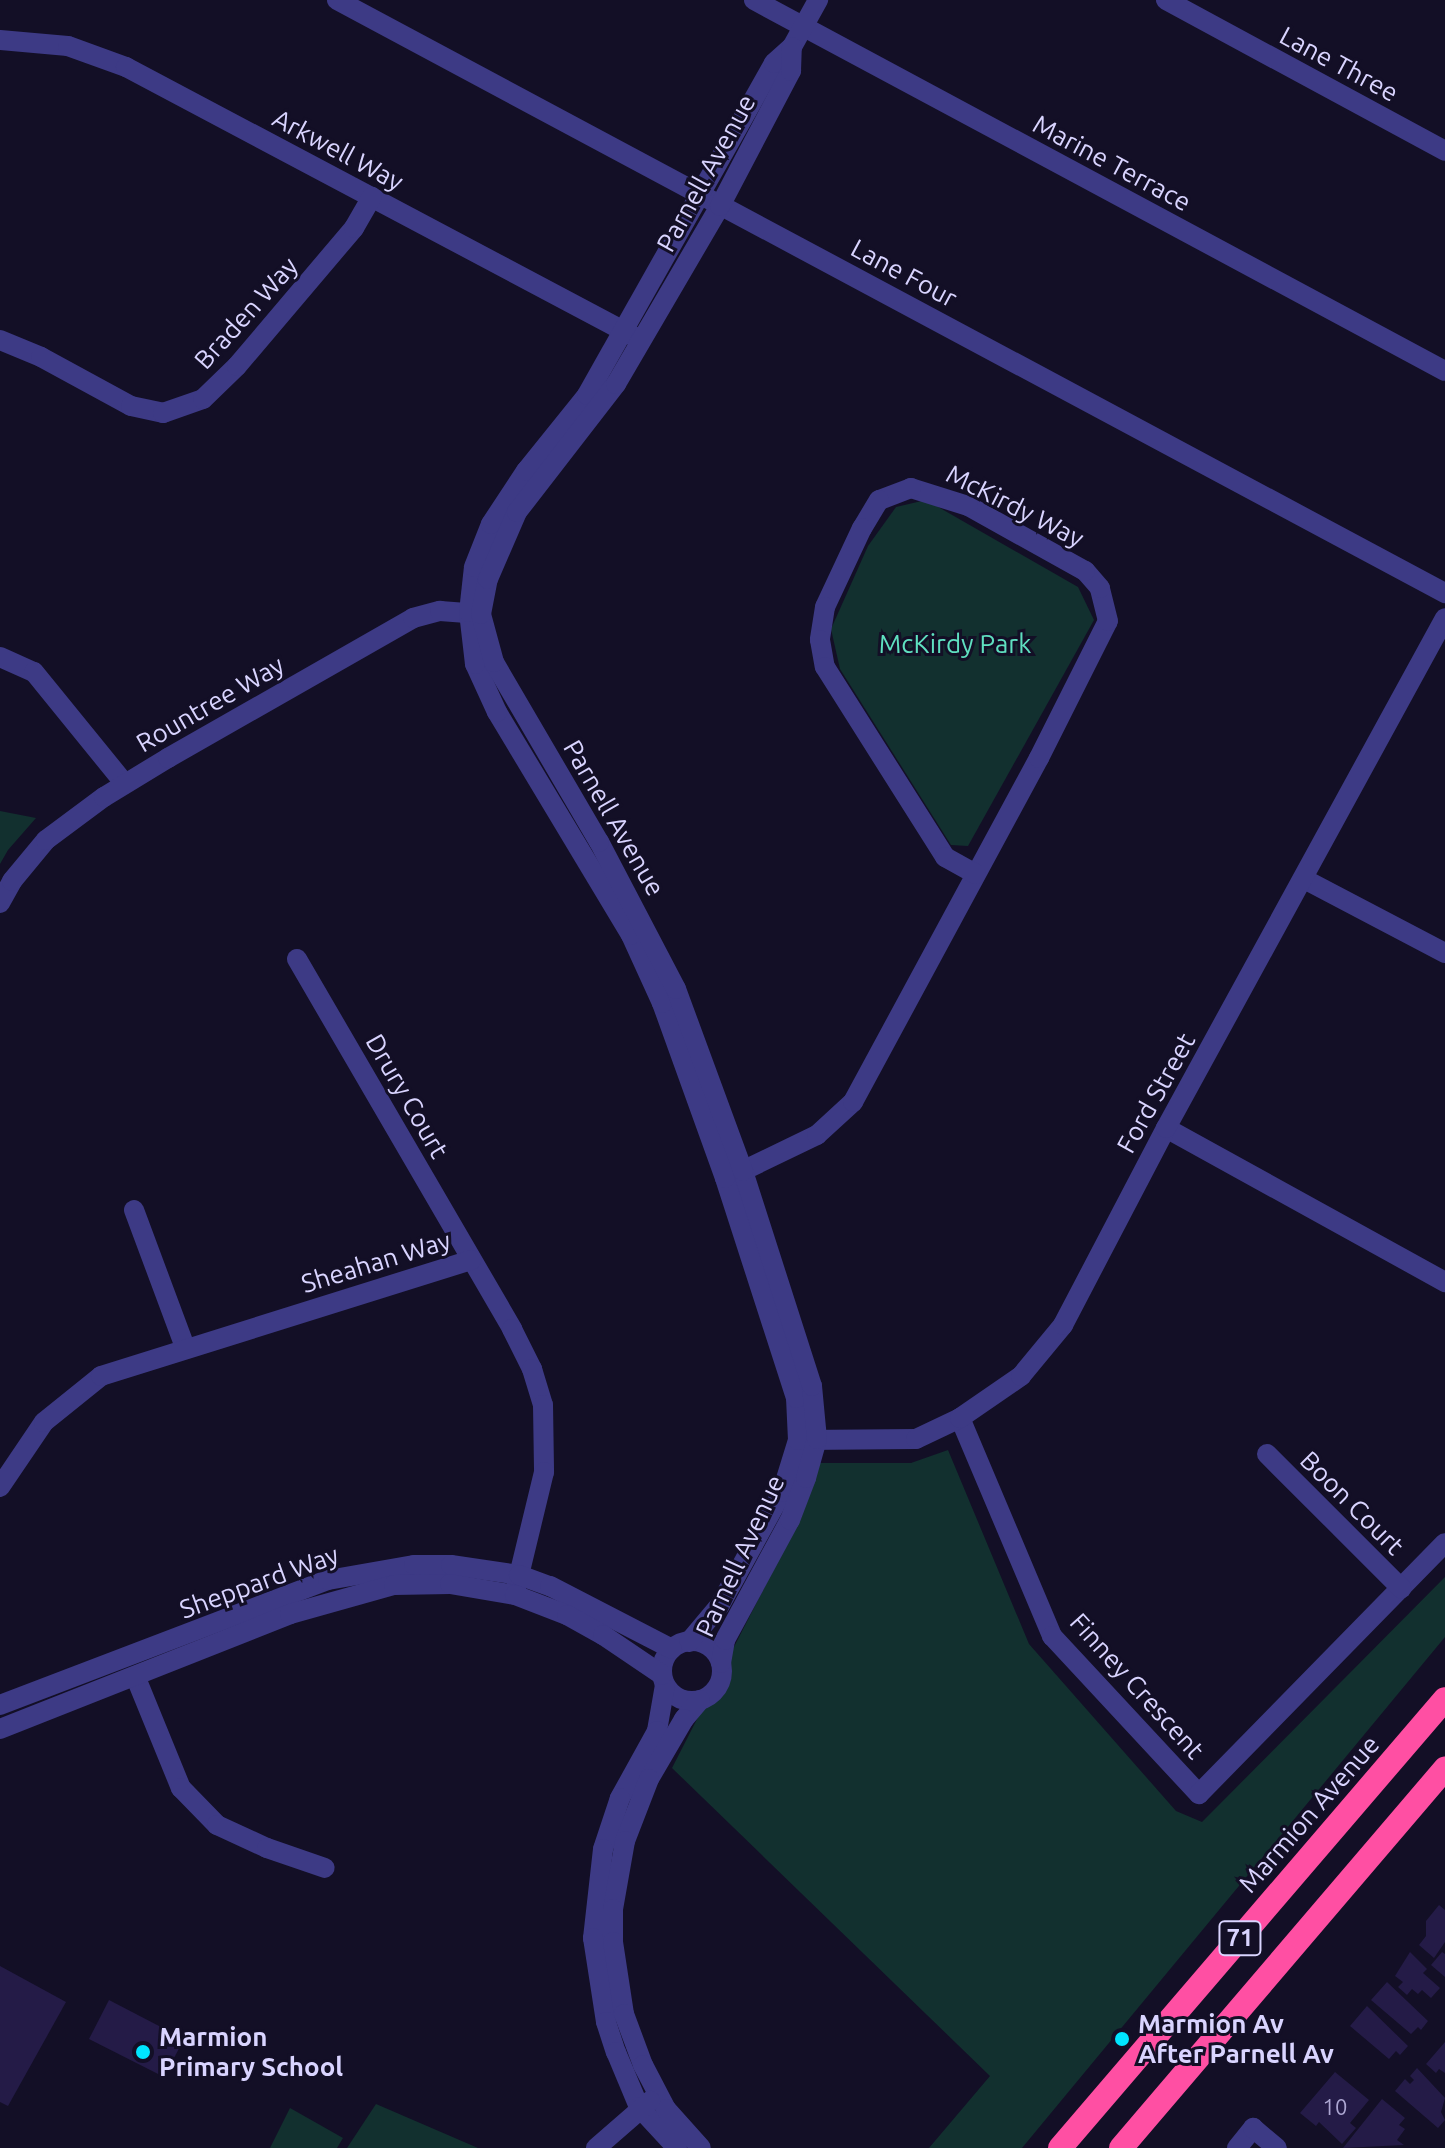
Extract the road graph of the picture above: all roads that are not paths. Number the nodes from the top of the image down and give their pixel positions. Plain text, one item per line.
1 (337, 0) edge
2 (754, 0) edge
3 (818, 0) edge
4 (1166, 0) edge
5 (803, 26) junction
6 (0, 40) edge
7 (1445, 151) edge
8 (372, 197) junction
9 (711, 201) junction
10 (633, 336) junction
11 (0, 340) edge
12 (1445, 371) edge
13 (1445, 593) edge
14 (475, 613) junction
15 (1442, 630) edge
16 (0, 657) edge
17 (125, 784) junction
18 (976, 874) junction
19 (1304, 879) junction
20 (0, 903) edge
21 (1445, 953) edge
22 (297, 959) dead end
23 (1166, 1128) junction
24 (734, 1174) junction
25 (134, 1210) dead end
26 (471, 1260) junction
27 (1445, 1282) edge
28 (185, 1347) junction
29 (960, 1418) junction
30 (808, 1440) junction
31 (1267, 1454) dead end
32 (0, 1487) edge
33 (1445, 1543) edge
34 (517, 1585) junction
35 (1401, 1588) junction
36 (680, 1645) junction
37 (721, 1663) junction
38 (136, 1678) junction
39 (664, 1680) junction
40 (1445, 1699) edge
41 (700, 1700) junction
42 (0, 1705) edge
43 (0, 1729) edge
44 (1445, 1768) edge
45 (325, 1868) dead end
46 (659, 2095) junction
47 (639, 2107) junction
48 (596, 2148) edge
49 (677, 2148) edge
50 (701, 2148) edge
51 (1060, 2148) edge
52 (1121, 2148) edge
53 (1237, 2148) edge
54 (1277, 2148) edge

1 - 9 street, Lane Four
2 - 5 street, Marine Terrace
3 - 5 street, Parnell Avenue
4 - 7 street, Lane Three
5 - 9 street, Parnell Avenue
5 - 12 street, Marine Terrace
6 - 8 street, Arkwell Way
8 - 10 street, Arkwell Way
8 - 11 street, Braden Way
9 - 10 street, Parnell Avenue
9 - 13 street, Lane Four
10 - 14 street, Parnell Avenue
14 - 17 street, Rountree Way
14 - 24 street, Parnell Avenue
15 - 19 street, Ford Street
16 - 17 street
17 - 20 street, Rountree Way
18 - 18 street, McKirdy Way
18 - 24 street, McKirdy Way
19 - 21 street
19 - 23 street, Ford Street
22 - 26 street, Drury Court
23 - 27 street
23 - 29 street, Ford Street
24 - 30 street, Parnell Avenue
25 - 28 street
26 - 28 street, Sheahan Way
26 - 34 street, Sheahan Way
28 - 32 street, Sheahan Way
29 - 30 street, Ford Street
29 - 35 street, Finney Crescent
30 - 36 street, Parnell Avenue
30 - 37 street, Parnell Avenue
31 - 35 street, Boon Court
33 - 35 street, Finney Crescent
34 - 36 street, Sheppard Way
34 - 38 street, Sheppard Way
34 - 39 street, Sheppard Way
34 - 42 street, Sheppard Way
36 - 37 street, Parnell Avenue
36 - 39 street, Parnell Avenue
37 - 41 street, Parnell Avenue
38 - 43 street, Sheppard Way
38 - 45 street
39 - 41 street
39 - 47 street, Parnell Avenue
40 - 51 highway, Marmion Avenue / 71
41 - 46 street, Parnell Avenue
44 - 52 highway, 71
46 - 47 street
46 - 50 street, Parnell Avenue
47 - 48 street
47 - 49 street, Parnell Avenue
53 - 54 street

